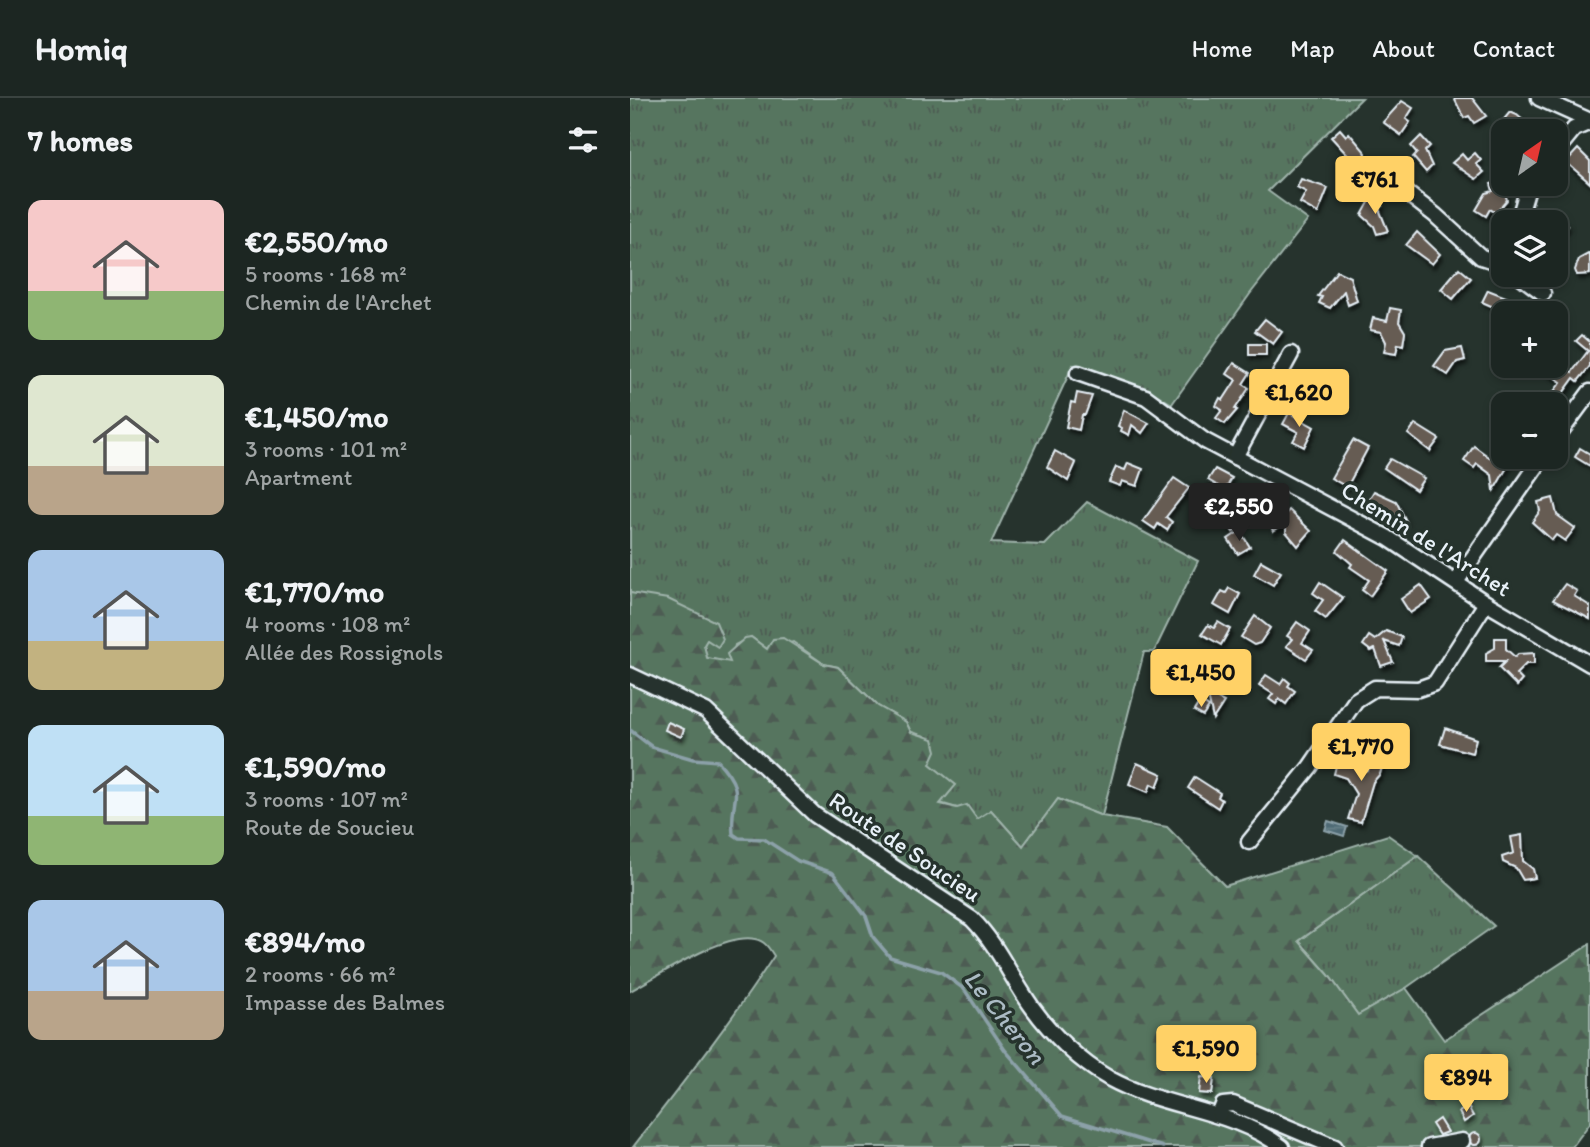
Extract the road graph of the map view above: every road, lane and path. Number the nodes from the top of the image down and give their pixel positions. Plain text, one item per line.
1 (1539, 98) edge
2 (1590, 121) edge
3 (1568, 137) edge
4 (1386, 177) dead end
5 (1491, 260) edge
6 (1535, 287) edge
7 (1543, 293) dead end
8 (1290, 354) dead end
9 (1078, 373) dead end
10 (1590, 392) edge
11 (1568, 422) edge
12 (1235, 457) junction
13 (1535, 469) edge
14 (1456, 582) junction
15 (1486, 603) junction
16 (1590, 664) edge
17 (630, 676) edge
18 (1249, 842) dead end
19 (1219, 1115) junction
20 (1462, 1141) dead end
21 (1282, 1147) edge
22 (1335, 1147) edge
23 (1429, 1147) edge

1 - 2 street
2 - 3 street
4 - 5 street
6 - 7 street
8 - 12 street
9 - 12 street, Chemin de l'Archet
10 - 11 street
12 - 14 street, Chemin de l'Archet
13 - 14 street
14 - 15 street, Chemin de l'Archet
15 - 16 street, Chemin de l'Archet
15 - 18 street
17 - 19 street, Route de Soucieu
19 - 21 street, Route de Soucieu
19 - 22 street
20 - 23 street

